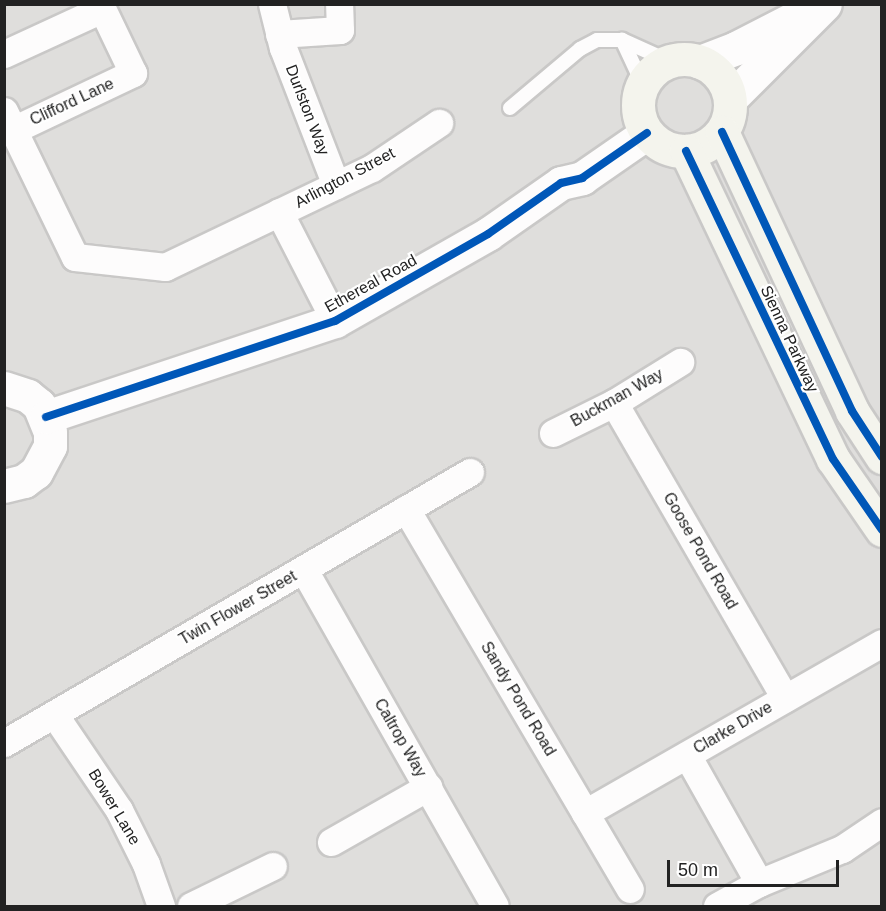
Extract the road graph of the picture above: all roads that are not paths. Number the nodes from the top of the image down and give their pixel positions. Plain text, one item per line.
1 (272, 4) edge
2 (339, 4) edge
3 (819, 4) edge
4 (825, 4) edge
5 (101, 7) edge
6 (279, 34) junction
7 (622, 40) junction
8 (4, 54) edge
9 (672, 66) junction
10 (730, 99) junction
11 (510, 108) dead end
12 (9, 120) edge
13 (643, 122) junction
14 (439, 123) dead end
15 (722, 132) junction
16 (686, 151) junction
17 (336, 185) junction
18 (279, 212) junction
19 (75, 257) joint
20 (335, 321) junction
21 (680, 362) dead end
22 (4, 388) edge
23 (614, 403) junction
24 (46, 417) junction
25 (553, 433) dead end
26 (882, 457) edge
27 (470, 472) dead end
28 (4, 486) edge
29 (406, 509) junction
30 (882, 530) edge
31 (304, 570) junction
32 (882, 643) edge
33 (785, 698) junction
34 (54, 714) junction
35 (4, 743) edge
36 (687, 755) junction
37 (428, 787) junction
38 (585, 813) junction
39 (882, 822) edge
40 (331, 842) dead end
41 (273, 866) dead end
42 (759, 883) junction
43 (630, 889) dead end
44 (161, 906) edge
45 (191, 906) edge
46 (495, 906) edge
47 (717, 906) edge

1 - 6 street, Durlston Way
2 - 6 street
3 - 9 street
4 - 10 street
5 - 8 street, Clifford Lane
5 - 12 street, Clifford Lane
6 - 17 street, Durlston Way
7 - 9 lane
7 - 9 lane
7 - 11 lane
9 - 10 main road
9 - 13 main road
10 - 15 main road
12 - 19 street, Clifford Lane
13 - 16 main road
13 - 20 street, Ethereal Road
14 - 17 street, Arlington Street
15 - 16 main road
15 - 26 main road, Sienna Parkway
16 - 30 main road, Sienna Parkway
17 - 18 street, Arlington Street
18 - 19 street, Arlington Street
18 - 20 street, Arlington Street
20 - 24 street, Ethereal Road
21 - 23 street, Buckman Way
22 - 24 street
23 - 25 street, Buckman Way
23 - 33 street, Goose Pond Road
24 - 28 street
27 - 29 street, Twin Flower Street
29 - 31 street, Twin Flower Street
29 - 38 street, Sandy Pond Road
31 - 34 street, Twin Flower Street
31 - 37 street, Caltrop Way
32 - 33 street, Clarke Drive
33 - 36 street, Clarke Drive
34 - 35 street, Twin Flower Street
34 - 44 street, Bower Lane
36 - 38 street, Clarke Drive
36 - 42 street
37 - 40 street
37 - 46 street, Caltrop Way
38 - 43 street, Sandy Pond Road
39 - 42 street
41 - 45 street
42 - 47 street

